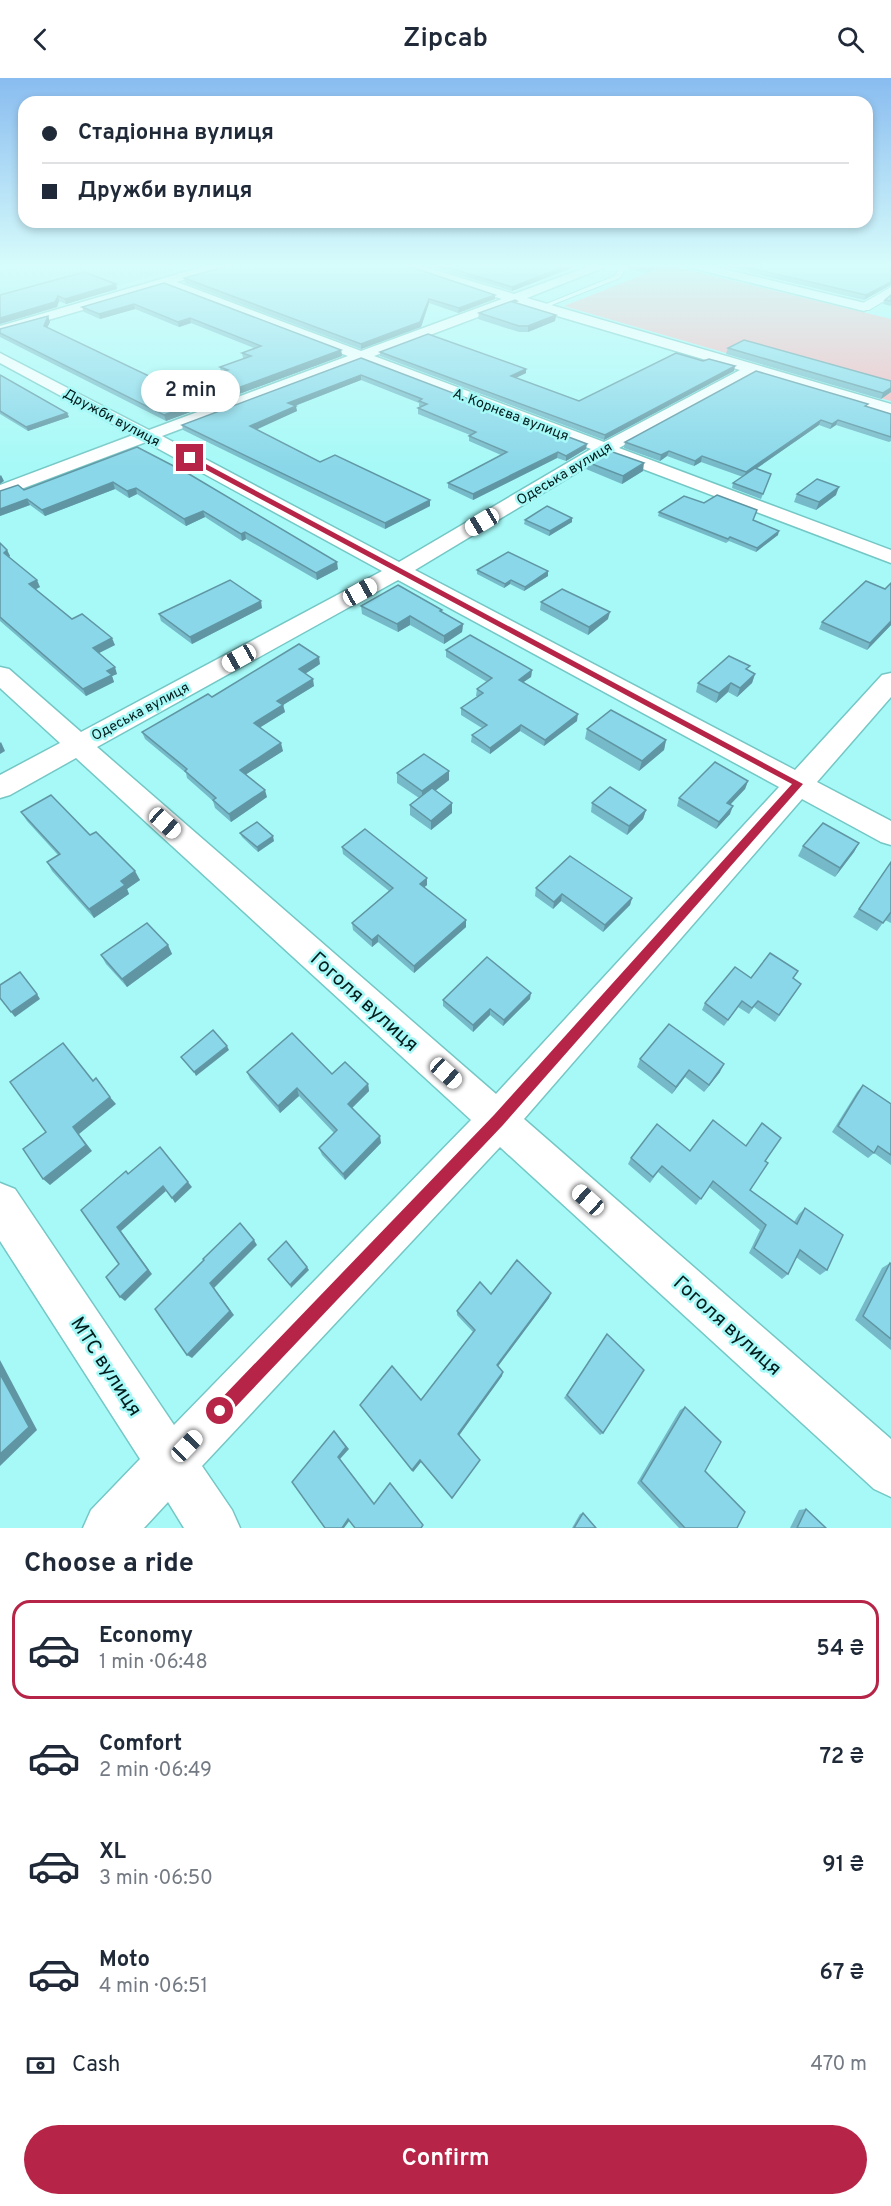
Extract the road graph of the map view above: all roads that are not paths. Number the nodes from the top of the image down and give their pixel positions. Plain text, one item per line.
1 (298, 333) edge
2 (426, 333) edge
3 (629, 333) edge
4 (0, 357) edge
5 (362, 357) junction
6 (752, 369) junction
7 (891, 409) edge
8 (149, 436) junction
9 (604, 449) junction
10 (0, 491) edge
11 (891, 557) edge
12 (400, 570) junction
13 (0, 675) edge
14 (891, 681) edge
15 (77, 745) junction
16 (798, 784) junction
17 (0, 788) edge
18 (891, 834) edge
19 (498, 1120) junction
20 (0, 1204) edge
21 (171, 1463) junction
22 (891, 1472) edge
23 (109, 1528) edge
24 (214, 1528) edge

1 - 5 street, А. Корнєва вулиця
2 - 5 street
3 - 6 street
4 - 8 street, Дружби вулиця
5 - 8 street
5 - 9 street, А. Корнєва вулиця
6 - 7 street
6 - 9 street, Одеська вулиця
8 - 10 street
8 - 12 street, Дружби вулиця
9 - 11 street, А. Корнєва вулиця
9 - 12 street, Одеська вулиця
12 - 15 street, Одеська вулиця
12 - 16 street, Дружби вулиця
13 - 15 street, Гоголя вулиця
14 - 16 street
15 - 17 street, Одеська вулиця
15 - 19 street, Гоголя вулиця
16 - 18 street, Дружби вулиця
16 - 19 street
19 - 21 street
19 - 22 street, Гоголя вулиця
20 - 21 street, МТС вулиця
21 - 23 street
21 - 24 street, МТС вулиця

